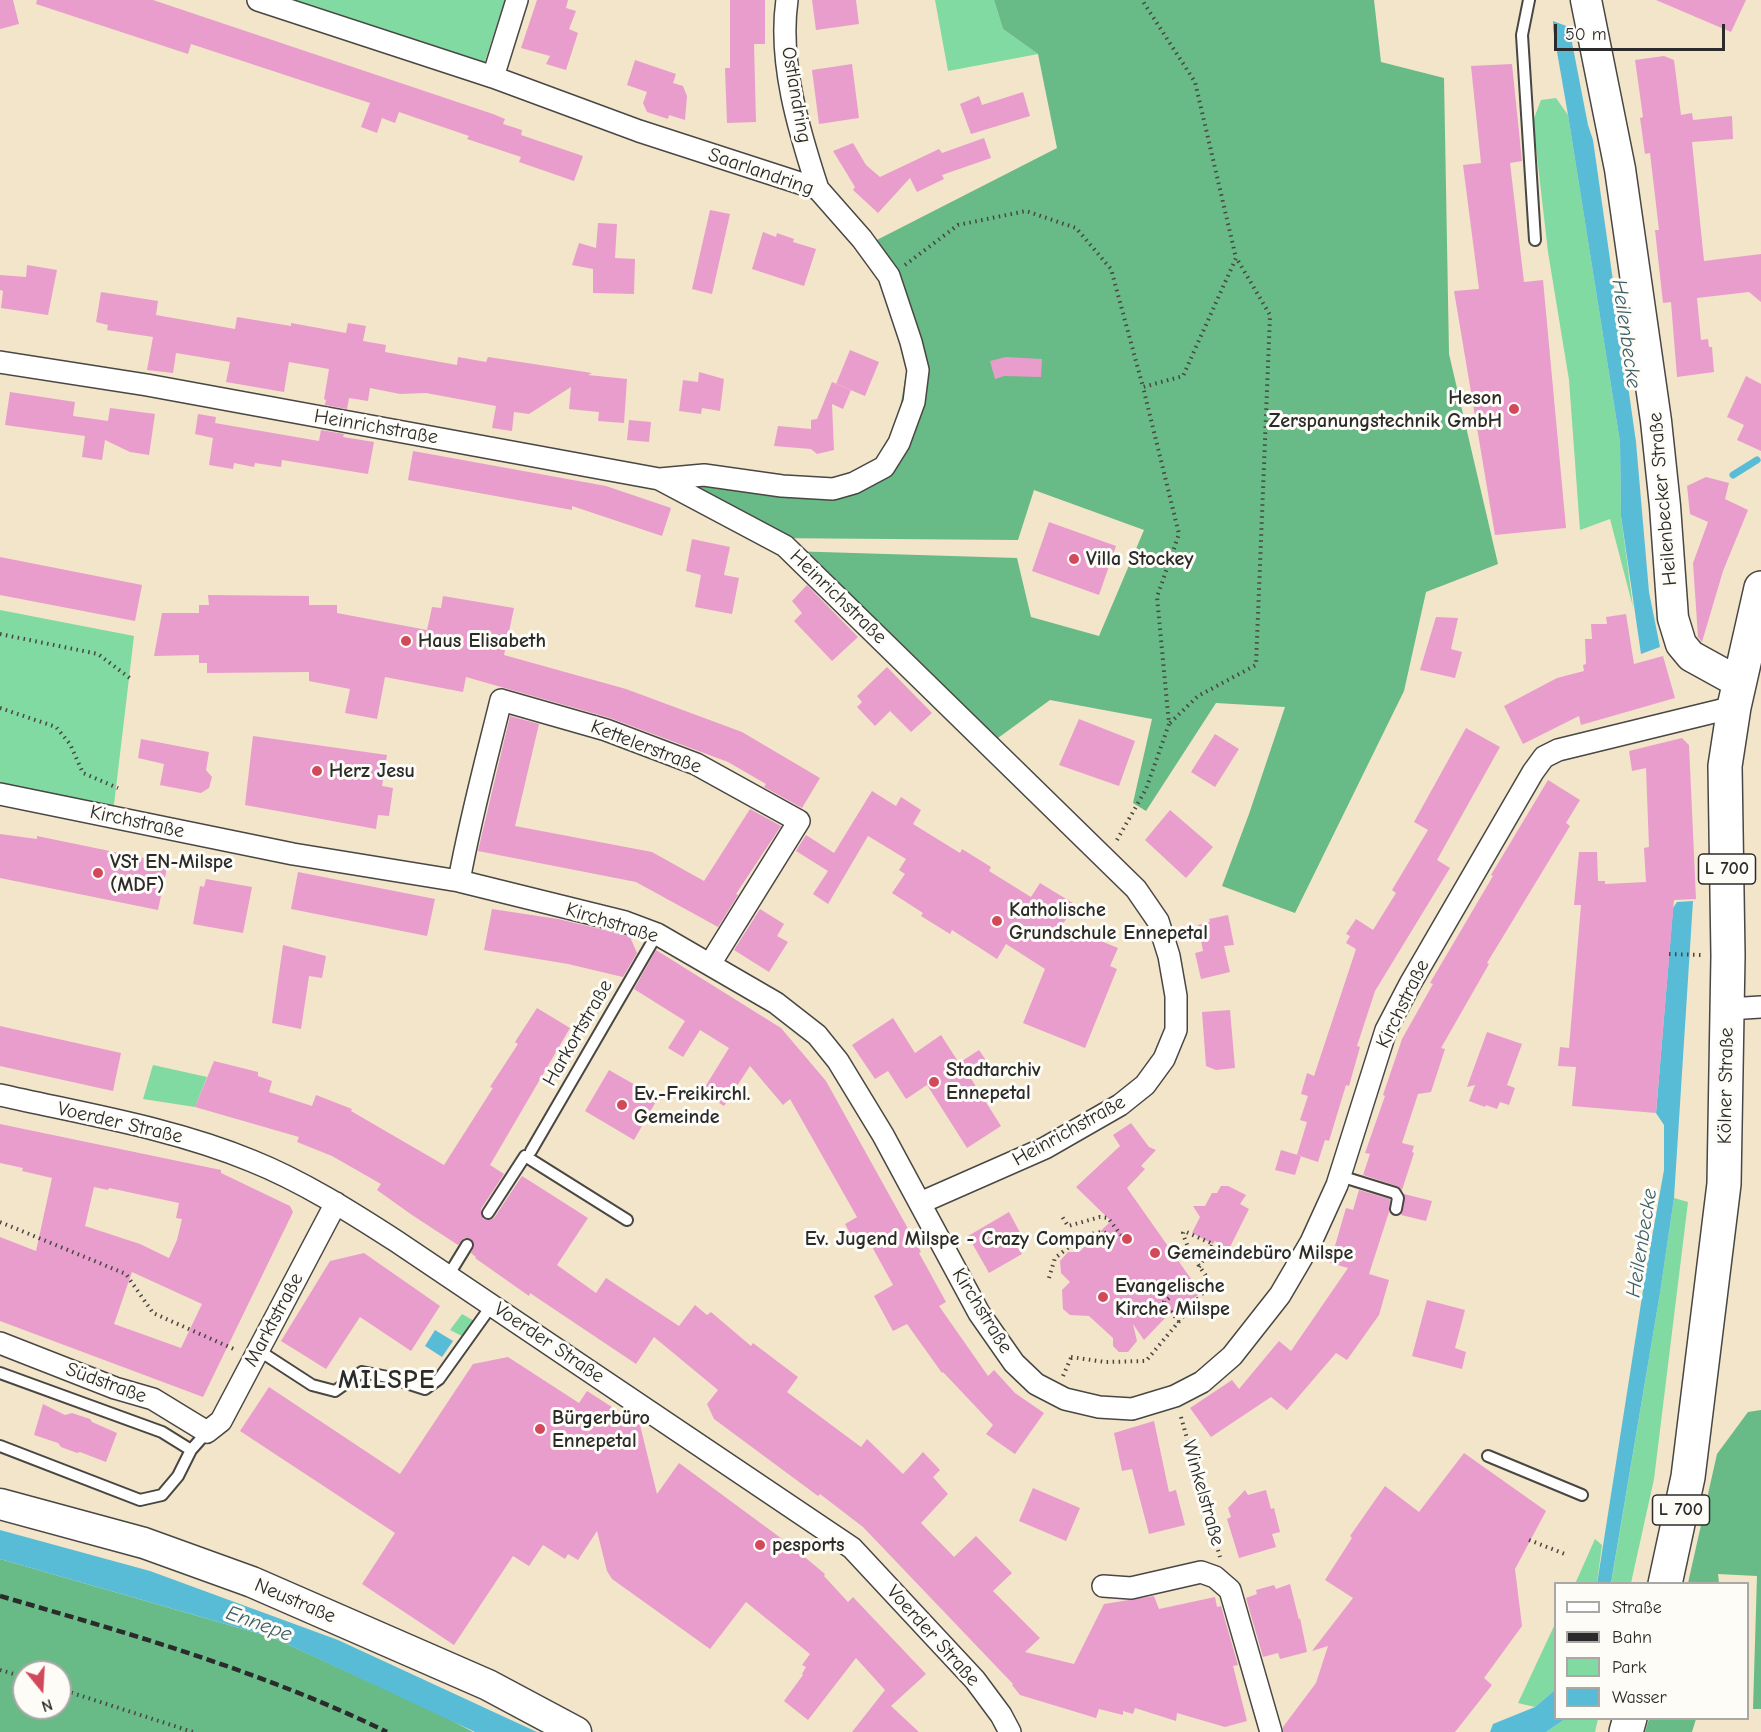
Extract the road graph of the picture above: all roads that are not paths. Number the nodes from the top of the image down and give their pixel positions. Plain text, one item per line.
1 (258, 0) edge
2 (517, 0) edge
3 (787, 0) edge
4 (1529, 0) edge
5 (1586, 0) edge
6 (493, 78) junction
7 (818, 189) junction
8 (1534, 240) dead end
9 (0, 362) edge
10 (659, 479) junction
11 (1761, 588) edge
12 (1737, 695) junction
13 (0, 794) edge
14 (459, 881) junction
15 (657, 934) junction
16 (710, 963) junction
17 (1761, 1006) edge
18 (1728, 1009) junction
19 (0, 1095) edge
20 (531, 1151) dead end
21 (1340, 1176) junction
22 (336, 1203) junction
23 (920, 1203) junction
24 (1396, 1209) dead end
25 (489, 1214) dead end
26 (627, 1220) dead end
27 (467, 1245) dead end
28 (452, 1278) junction
29 (492, 1305) junction
30 (0, 1342) edge
31 (256, 1354) junction
32 (0, 1372) edge
33 (207, 1432) junction
34 (0, 1446) edge
35 (191, 1450) junction
36 (1488, 1456) dead end
37 (1582, 1495) dead end
38 (0, 1504) edge
39 (1665, 1582) edge
40 (1103, 1586) dead end
41 (576, 1732) edge
42 (1010, 1732) edge
43 (1271, 1732) edge

1 - 6 street, Saarlandring
2 - 6 street
3 - 7 street, Ostlandring
4 - 8 lane
5 - 12 main road, Heilenbecker Straße
6 - 7 street, Saarlandring
7 - 10 street, Saarlandring
9 - 10 street, Heinrichstraße
10 - 23 street, Heinrichstraße
11 - 12 main road, Kölner Straße
12 - 18 main road, Kölner Straße / L 700
12 - 21 street, Kirchstraße
13 - 14 street, Kirchstraße
14 - 15 street, Kirchstraße
14 - 16 street, Kettelerstraße
15 - 16 street, Kirchstraße
15 - 20 lane, Harkortstraße
16 - 23 street, Kirchstraße
17 - 18 street
18 - 39 main road, Kölner Straße / L 700
19 - 22 street, Voerder Straße
21 - 23 street, Kirchstraße
21 - 24 lane
22 - 28 street, Voerder Straße
22 - 31 street, Marktstraße
25 - 26 lane
27 - 28 lane
28 - 29 street, Voerder Straße
29 - 31 lane
29 - 42 street, Voerder Straße
30 - 33 street, Südstraße
31 - 33 street, Marktstraße
32 - 35 lane
33 - 35 lane
34 - 35 lane
36 - 37 lane
38 - 41 main road, Neustraße
40 - 43 street, Winkelstraße

